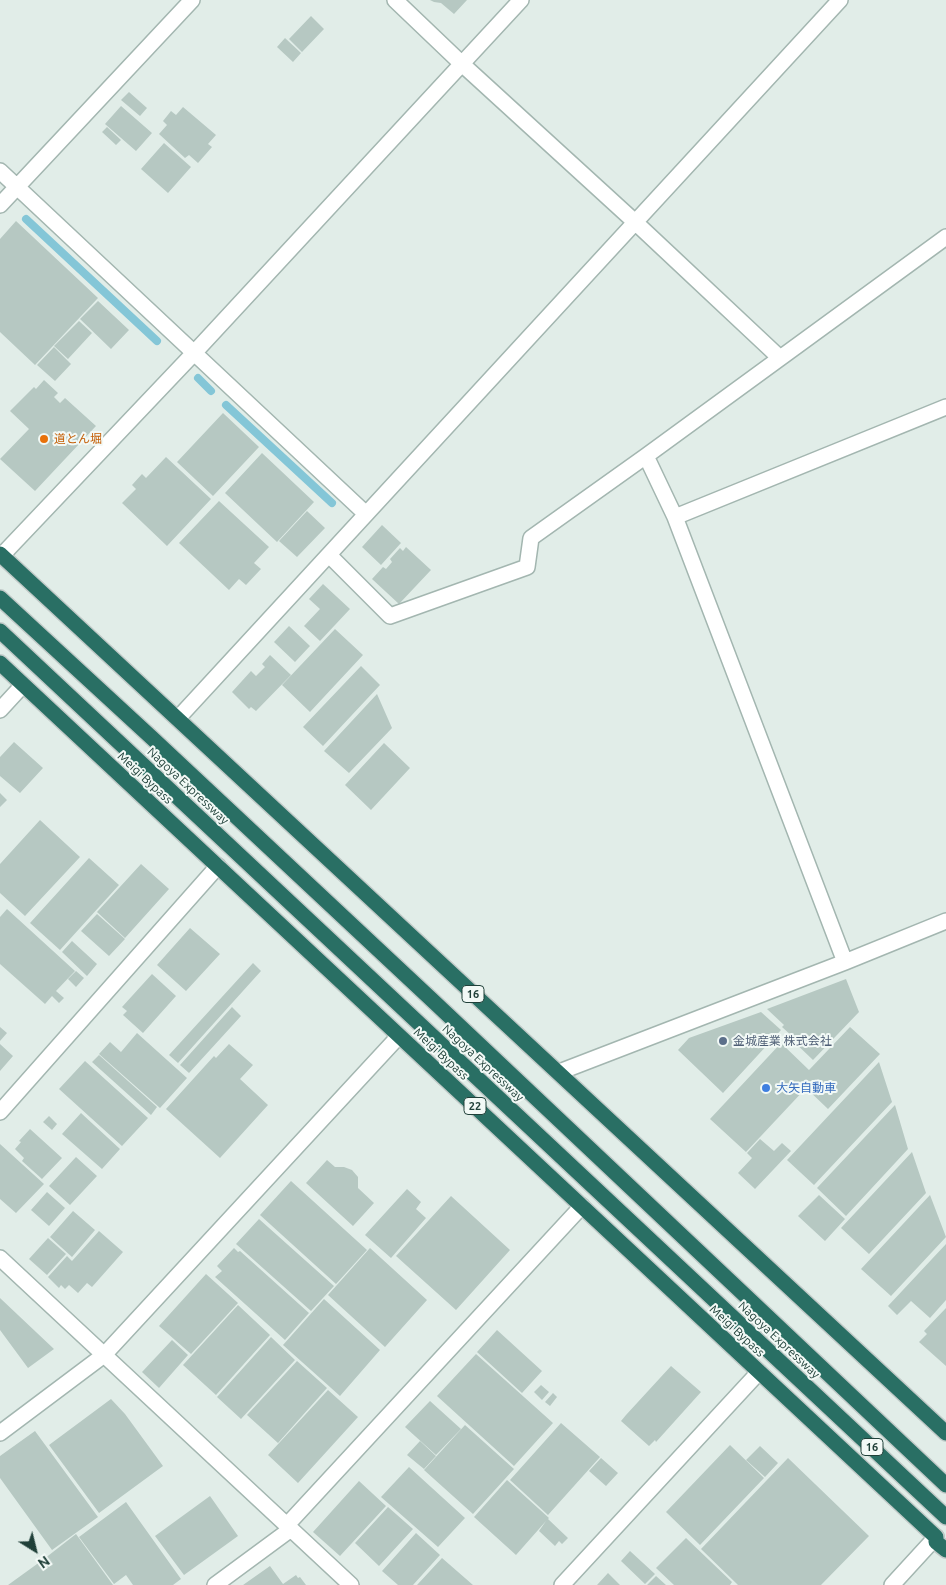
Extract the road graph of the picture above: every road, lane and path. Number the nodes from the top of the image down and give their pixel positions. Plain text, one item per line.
1 (192, 0) edge
2 (395, 0) edge
3 (521, 0) edge
4 (840, 0) edge
5 (462, 64) junction
6 (0, 171) edge
7 (17, 187) junction
8 (0, 205) edge
9 (635, 222) junction
10 (946, 237) edge
11 (194, 353) junction
12 (780, 358) junction
13 (946, 407) edge
14 (646, 456) junction
15 (366, 514) junction
16 (675, 517) junction
17 (2, 550) edge
18 (329, 554) junction
19 (0, 598) edge
20 (0, 631) edge
21 (0, 663) edge
22 (23, 685) junction
23 (0, 710) edge
24 (181, 715) junction
25 (218, 866) junction
26 (946, 921) edge
27 (845, 962) junction
28 (399, 1036) junction
29 (562, 1071) junction
30 (0, 1112) edge
31 (582, 1206) junction
32 (0, 1258) edge
33 (104, 1355) junction
34 (759, 1372) junction
35 (946, 1423) edge
36 (0, 1433) edge
37 (946, 1433) edge
38 (946, 1485) edge
39 (946, 1516) edge
40 (289, 1527) junction
41 (936, 1537) junction
42 (946, 1550) edge
43 (215, 1585) edge
44 (351, 1585) edge
45 (562, 1585) edge
46 (892, 1585) edge

1 - 7 street
2 - 5 street
3 - 5 street
4 - 9 street
5 - 9 street
5 - 11 street
6 - 7 street
7 - 8 street
7 - 11 street
9 - 12 street
9 - 15 street
10 - 12 street
11 - 15 street
11 - 17 street
12 - 14 street
13 - 16 street
14 - 16 street
14 - 18 street
15 - 18 street
16 - 27 street
17 - 24 highway
17 - 37 highway, 16
18 - 24 street
19 - 38 highway
20 - 39 highway, Nagoya Expressway / 16
21 - 22 highway, Meigi Bypass / 22
22 - 23 street
22 - 25 highway, Meigi Bypass / 22
24 - 29 highway
25 - 28 highway, Meigi Bypass / 22
25 - 30 street
26 - 27 street
27 - 29 street
28 - 31 highway, Meigi Bypass / 22
28 - 33 street
29 - 35 highway
31 - 34 highway, Meigi Bypass / 22
31 - 40 street
32 - 33 street
33 - 36 street
33 - 40 street
34 - 41 highway, Meigi Bypass / 22
34 - 45 street
40 - 43 street
40 - 44 street
41 - 42 highway, Meigi Bypass / 22
41 - 46 street

